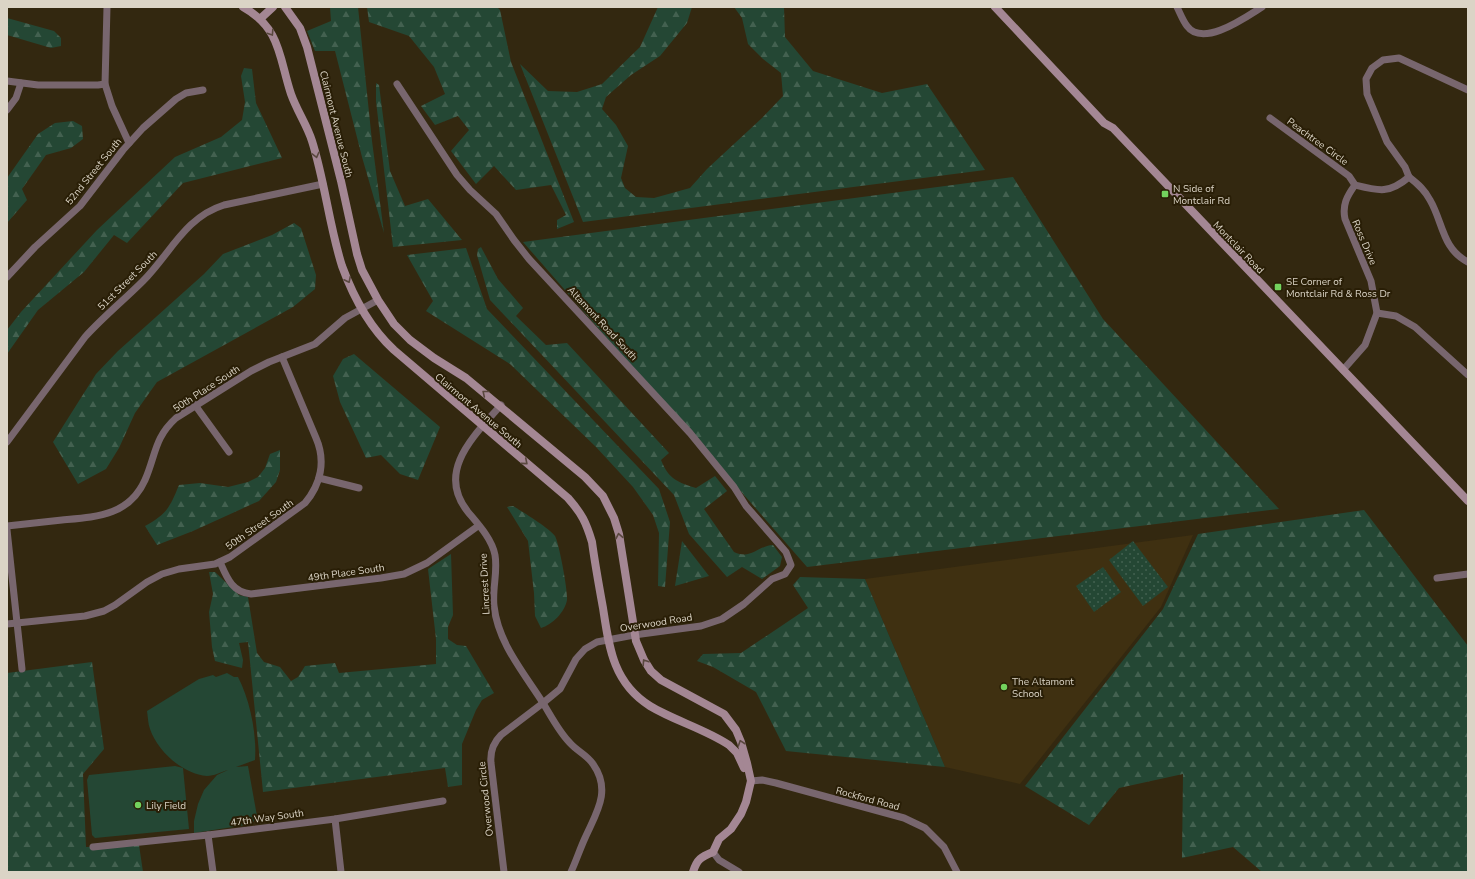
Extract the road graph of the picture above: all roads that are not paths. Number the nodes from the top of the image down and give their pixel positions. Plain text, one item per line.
1 (107, 7) edge
2 (243, 7) edge
3 (273, 7) edge
4 (285, 7) edge
5 (995, 7) edge
6 (1177, 7) edge
7 (1262, 7) edge
8 (260, 19) junction
9 (7, 80) edge
10 (21, 84) junction
11 (105, 84) junction
12 (397, 84) dead end
13 (203, 90) dead end
14 (1468, 90) edge
15 (7, 110) edge
16 (1270, 118) dead end
17 (129, 143) junction
18 (1409, 177) junction
19 (323, 184) junction
20 (1354, 185) junction
21 (1468, 262) edge
22 (7, 277) edge
23 (378, 300) junction
24 (362, 308) junction
25 (1377, 313) junction
26 (282, 357) junction
27 (1343, 370) junction
28 (1468, 375) edge
29 (501, 405) junction
30 (195, 406) junction
31 (482, 426) junction
32 (7, 442) edge
33 (229, 452) dead end
34 (319, 478) junction
35 (359, 488) dead end
36 (1468, 501) edge
37 (7, 526) edge
38 (478, 526) junction
39 (7, 530) edge
40 (220, 562) junction
41 (785, 574) joint
42 (1468, 574) edge
43 (1437, 578) dead end
44 (17, 623) junction
45 (7, 624) edge
46 (634, 635) junction
47 (608, 640) junction
48 (22, 669) dead end
49 (543, 703) junction
50 (751, 781) junction
51 (444, 801) dead end
52 (335, 819) junction
53 (208, 836) junction
54 (93, 847) dead end
55 (713, 852) junction
56 (213, 872) edge
57 (341, 872) edge
58 (504, 872) edge
59 (571, 872) edge
60 (693, 872) edge
61 (739, 872) edge
62 (957, 872) edge

1 - 11 street
2 - 8 street, Clairmont Avenue South
3 - 8 street
4 - 23 street, Clairmont Avenue South
5 - 27 street, Montclair Road
6 - 7 street
8 -> 19 street, Clairmont Avenue South
9 - 10 street
10 - 11 street
10 - 15 street
11 - 17 street
12 - 41 street, Altamont Road South
13 - 17 street, 52nd Street South
14 - 18 street
16 - 20 street, Peachtree Circle
17 - 22 street, 52nd Street South
18 - 20 street
18 - 21 street
19 -> 24 street, Clairmont Avenue South
19 - 32 street, 51st Street South
20 - 25 street, Ross Drive
23 - 24 street, 50th Place South
29 -> 23 street, Clairmont Avenue South
24 - 26 street, 50th Place South
24 - 31 street, Clairmont Avenue South
25 - 27 street
25 - 28 street
26 - 30 street, 50th Place South
26 - 34 street, 50th Street South
27 - 36 street, Montclair Road
29 - 31 street, Lincrest Drive
46 -> 29 street, Clairmont Avenue South
30 - 33 street
30 - 37 street, 50th Place South
31 - 38 street, Lincrest Drive
31 -> 47 street, Clairmont Avenue South
34 - 35 street
34 - 40 street, 50th Street South
38 - 40 street, 49th Place South
38 - 49 street, Lincrest Drive
39 - 44 street
40 - 44 street, 50th Street South
41 - 46 street, Overwood Road
42 - 43 street
44 - 45 street, 50th Street South
44 - 48 street
46 - 47 street, Overwood Road
50 -> 46 street, Clairmont Avenue South
47 - 49 street, Overwood Road
47 - 50 street, Clairmont Avenue South
49 - 58 street, Overwood Circle
49 - 59 street
50 - 55 street, Clairmont Avenue South
50 - 62 street, Rockford Road
51 - 52 street, 47th Way South
52 - 53 street, 47th Way South
52 - 57 street
53 - 54 street, 47th Way South
53 - 56 street
55 - 60 street, Clairmont Avenue South
55 - 61 street

